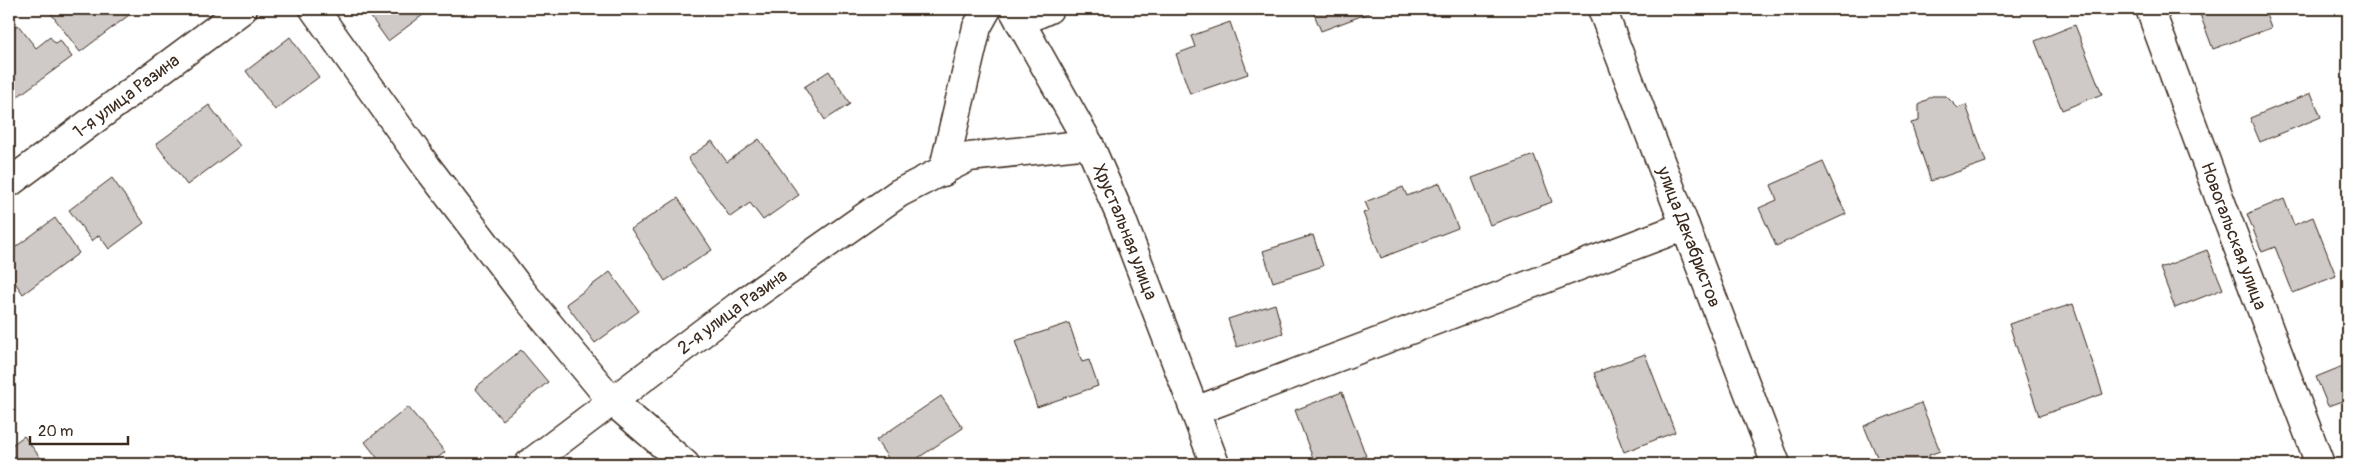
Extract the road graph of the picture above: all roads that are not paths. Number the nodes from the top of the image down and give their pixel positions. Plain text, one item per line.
1 (243, 9) edge
2 (314, 9) edge
3 (987, 9) edge
4 (1049, 9) edge
5 (1602, 9) edge
6 (2150, 9) edge
7 (1016, 15) edge
8 (1089, 144) junction
9 (943, 172) junction
10 (9, 183) edge
11 (1685, 226) junction
12 (611, 400) junction
13 (1195, 411) junction
14 (529, 464) edge
15 (685, 464) edge
16 (1215, 464) edge
17 (1776, 464) edge
18 (2320, 464) edge

1 - 10 street, 1-я улица Разина
2 - 12 street
3 - 9 street
4 - 7 street
5 - 11 street, улица Декабристов
6 - 18 street, Новогальская улица
7 - 8 street, Хрустальная улица
8 - 9 street, 2-я улица Разина
8 - 13 street, Хрустальная улица
9 - 12 street, 2-я улица Разина
11 - 13 street
11 - 17 street, улица Декабристов
12 - 14 street, 2-я улица Разина
12 - 15 street
13 - 16 street, Хрустальная улица

